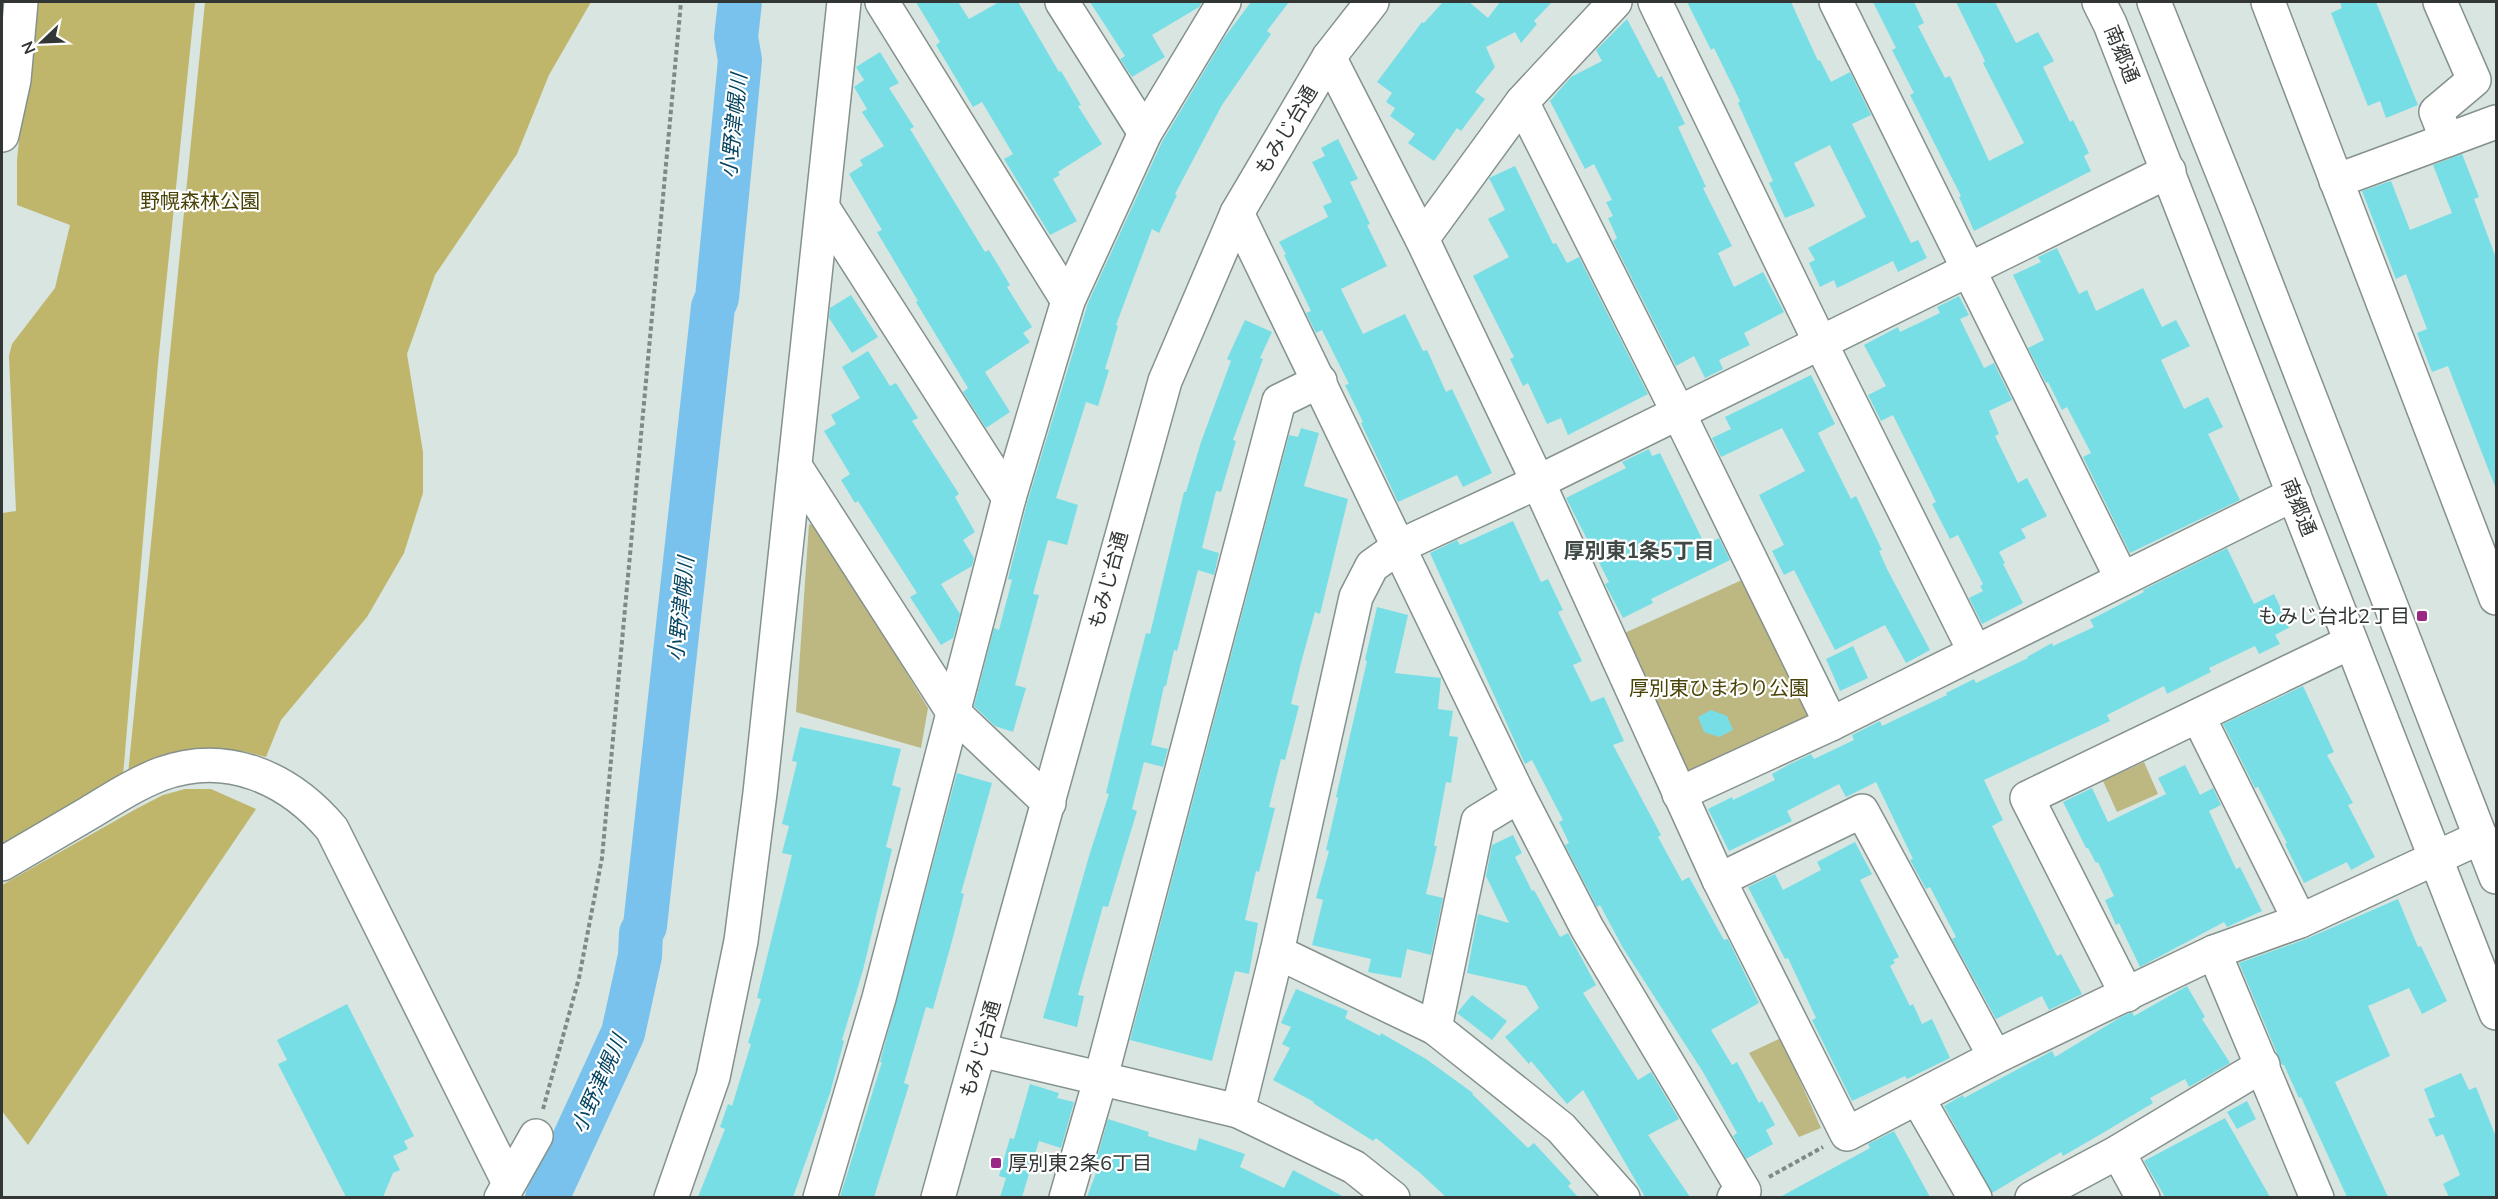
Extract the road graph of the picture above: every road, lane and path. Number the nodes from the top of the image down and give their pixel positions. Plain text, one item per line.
1 (21, 2) edge
2 (681, 2) edge
3 (844, 2) edge
4 (882, 2) edge
5 (1062, 2) edge
6 (1224, 2) edge
7 (1372, 2) edge
8 (1615, 2) edge
9 (1655, 2) edge
10 (1836, 2) edge
11 (2099, 2) edge
12 (2154, 2) edge
13 (2268, 2) edge
14 (2440, 2) edge
15 (1329, 57) junction
16 (1522, 102) junction
17 (2496, 123) edge
18 (1145, 133) junction
19 (2, 135) edge
20 (2447, 140) junction
21 (2169, 171) junction
22 (2336, 181) junction
23 (823, 208) junction
24 (1237, 213) junction
25 (1422, 239) junction
26 (1970, 270) junction
27 (1068, 302) junction
28 (1820, 342) junction
29 (1320, 381) junction
30 (1678, 412) junction
31 (795, 466) junction
32 (1538, 482) junction
33 (2294, 494) junction
34 (1009, 498) junction
35 (1400, 546) junction
36 (2122, 579) junction
37 (2496, 598) edge
38 (2351, 642) junction
39 (1976, 652) junction
40 (953, 712) junction
41 (2198, 716) junction
42 (1831, 724) junction
43 (1679, 794) junction
44 (1519, 796) junction
45 (1049, 803) junction
46 (2481, 837) junction
47 (2435, 857) junction
48 (2, 864) edge
49 (2496, 877) edge
50 (1719, 880) junction
51 (2300, 921) junction
52 (1277, 952) junction
53 (2214, 952) junction
54 (2127, 995) junction
55 (2496, 1013) edge
56 (1435, 1028) junction
57 (981, 1050) junction
58 (1995, 1057) junction
59 (2263, 1065) junction
60 (1101, 1077) junction
61 (1918, 1099) junction
62 (1238, 1111) junction
63 (1847, 1134) junction
64 (536, 1136) joint
65 (2118, 1152) junction
66 (1748, 1189) edge
67 (505, 1190) edge
68 (671, 1197) edge
69 (820, 1197) edge
70 (938, 1197) edge
71 (1066, 1197) edge
72 (1393, 1197) edge
73 (1623, 1197) edge
74 (1975, 1197) edge
75 (2032, 1197) edge
76 (2143, 1197) edge
77 (2317, 1197) edge

1 - 19 street
2 - 64 path
3 - 23 street
4 - 27 street
5 - 18 street
6 - 18 street
7 - 15 street, もみじ台通
8 - 16 street
9 - 28 street
10 - 26 street
11 - 21 street, 南郷通
12 - 46 street
13 - 22 street
14 - 20 street
15 - 24 street, もみじ台通
15 - 25 street
16 - 25 street
16 - 30 street
17 - 20 street
18 - 27 street
20 - 22 street
21 - 26 street
21 - 33 street, 南郷通
22 - 37 street
23 - 31 street
23 - 34 street
24 - 29 street
24 - 45 street, もみじ台通
25 - 32 street
26 - 28 street
26 - 36 street
27 - 34 street
28 - 30 street
28 - 39 street
29 - 35 street
29 - 60 street
30 - 32 street
30 - 42 street
31 - 40 street
31 - 68 street
32 - 35 street
32 - 43 street
33 - 36 street
33 - 38 street, 南郷通
34 - 40 street
35 - 44 street
35 - 52 street
36 - 39 street
38 - 41 street
38 - 47 street, 南郷通
39 - 42 street
40 - 45 street
40 - 69 street
41 - 51 street
41 - 54 street
42 - 43 street
43 - 50 street
44 - 56 street
44 - 66 street
45 - 57 street, もみじ台通
46 - 47 street
46 - 49 street
47 - 51 street
47 - 55 street, 南郷通
48 - 67 street
50 - 58 street
50 - 63 street
51 - 53 street
52 - 56 street
52 - 62 street
53 - 54 street
53 - 59 street
54 - 58 street
56 - 73 street
57 - 60 street
57 - 70 street, もみじ台通
58 - 61 street
59 - 65 street
59 - 77 street
60 - 62 street
60 - 71 street
61 - 63 street
61 - 74 street
62 - 72 street
63 - 66 path
64 - 67 street
65 - 75 street
65 - 76 street

